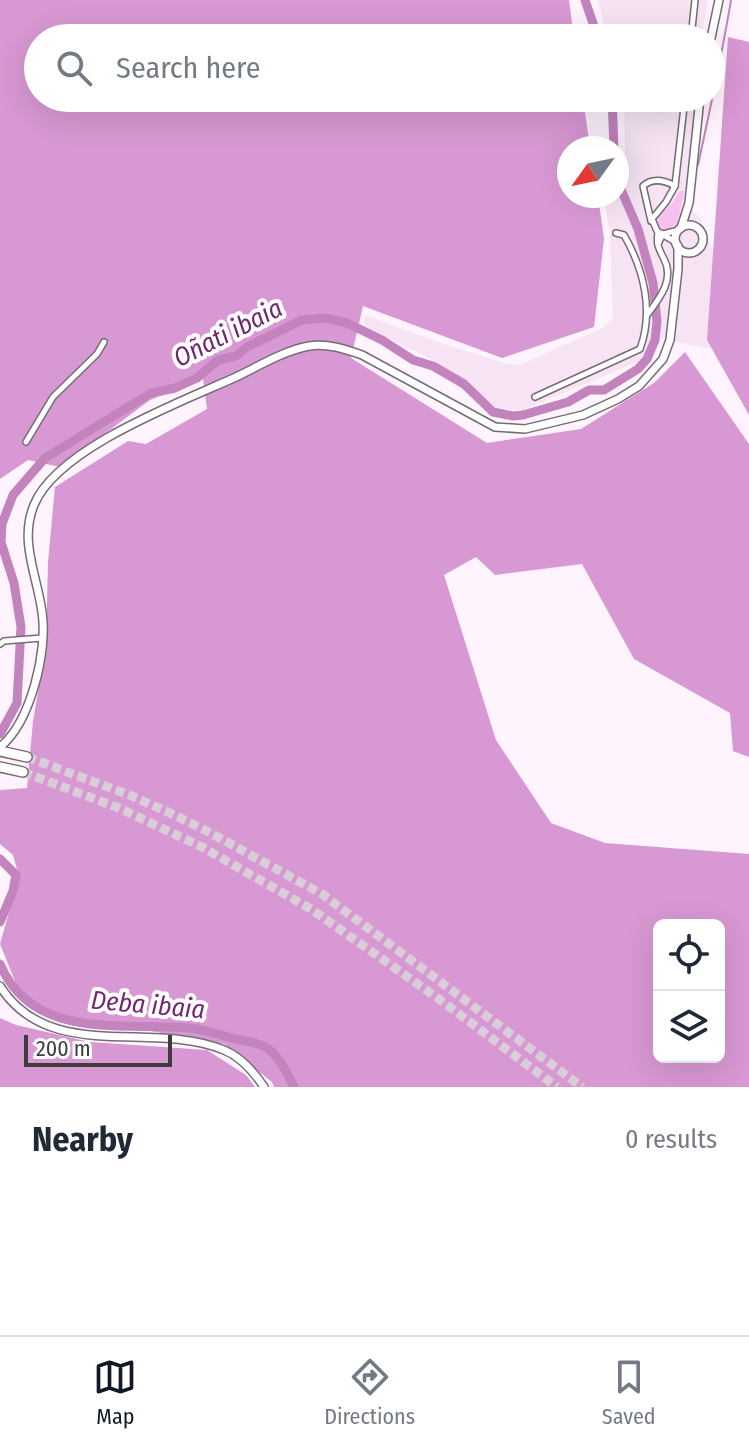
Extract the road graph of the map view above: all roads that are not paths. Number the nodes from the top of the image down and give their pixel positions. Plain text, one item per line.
1 (695, 0) edge
2 (719, 0) edge
3 (692, 24) edge
4 (714, 24) edge
5 (683, 112) edge
6 (699, 112) edge
7 (675, 186) junction
8 (689, 203) junction
9 (652, 223) junction
10 (699, 228) junction
11 (680, 229) junction
12 (616, 233) dead end
13 (661, 233) junction
14 (677, 244) junction
15 (692, 252) junction
16 (678, 269) junction
17 (647, 316) junction
18 (104, 342) dead end
19 (535, 397) dead end
20 (26, 442) dead end
21 (43, 638) junction
22 (0, 644) edge
23 (0, 749) edge
24 (27, 757) tunnel mouth
25 (0, 767) edge
26 (23, 772) tunnel mouth
27 (0, 986) edge
28 (264, 1087) edge

1 - 3 street
2 - 4 main road
5 - 7 street
6 - 8 main road
7 - 9 street
7 - 9 street
8 - 10 main road
8 - 11 main road
9 - 13 street
10 - 11 main road
10 - 15 main road
11 - 13 street
11 - 14 main road
12 - 17 street
13 - 14 street
13 - 17 street
14 - 15 main road
14 - 16 main road
15 - 16 main road
16 - 21 main road
17 - 19 street
18 - 20 street
21 - 22 street
21 - 23 main road
23 - 24 highway
25 - 26 highway
27 - 28 main road

